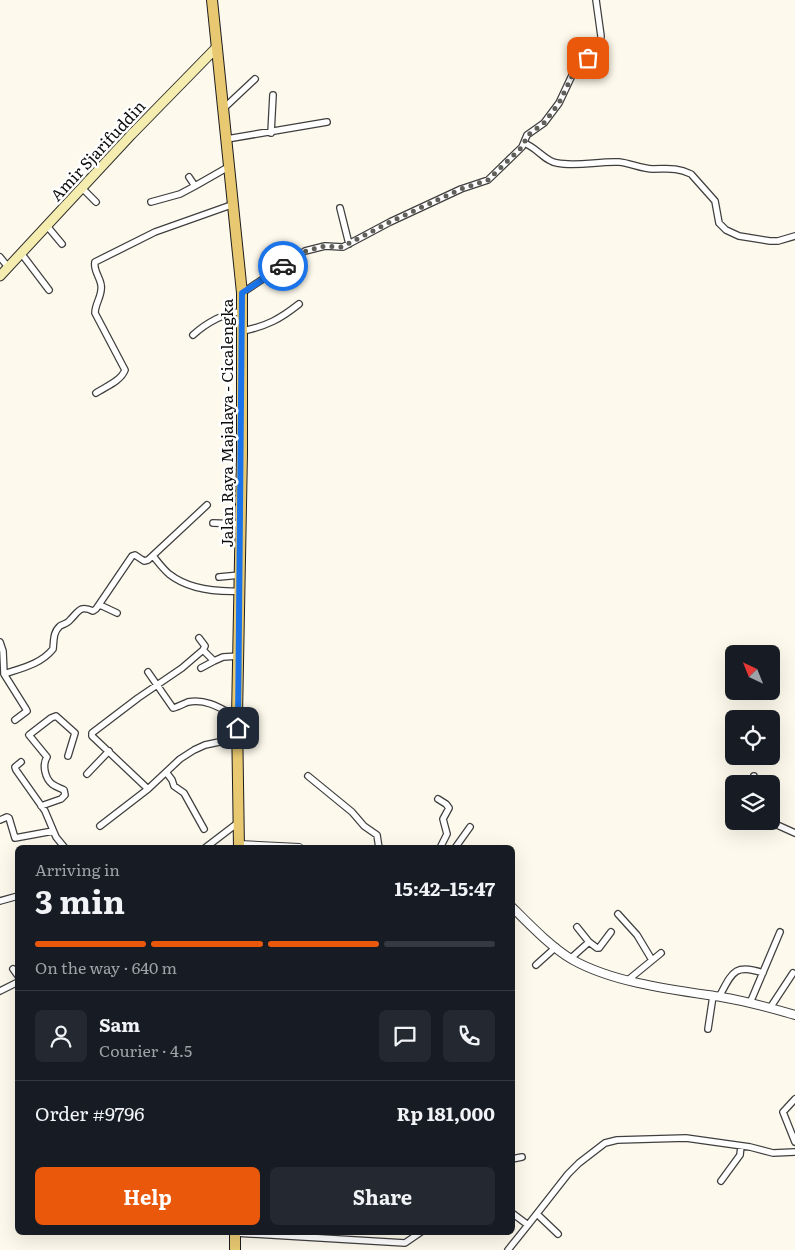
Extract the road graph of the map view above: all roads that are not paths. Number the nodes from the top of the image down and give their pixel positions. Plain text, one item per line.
1 (212, 0) edge
2 (596, 0) edge
3 (217, 47) junction
4 (255, 79) dead end
5 (273, 95) dead end
6 (223, 109) junction
7 (327, 122) dead end
8 (271, 133) junction
9 (227, 139) junction
10 (524, 143) junction
11 (230, 166) junction
12 (189, 177) dead end
13 (195, 186) junction
14 (82, 188) junction
15 (96, 202) dead end
16 (151, 202) dead end
17 (234, 204) junction
18 (340, 208) dead end
19 (47, 226) junction
20 (795, 236) edge
21 (62, 244) dead end
22 (349, 244) junction
23 (21, 253) junction
24 (0, 257) edge
25 (8, 267) junction
26 (0, 276) edge
27 (49, 290) dead end
28 (242, 293) junction
29 (299, 304) dead end
30 (242, 312) junction
31 (243, 331) junction
32 (193, 335) dead end
33 (96, 393) dead end
34 (207, 505) dead end
35 (213, 523) dead end
36 (241, 524) junction
37 (153, 556) junction
38 (240, 575) junction
39 (219, 577) dead end
40 (240, 591) junction
41 (100, 605) junction
42 (117, 613) dead end
43 (199, 638) dead end
44 (0, 642) edge
45 (203, 650) junction
46 (238, 656) junction
47 (214, 661) junction
48 (201, 668) dead end
49 (148, 672) dead end
50 (4, 674) junction
51 (157, 686) junction
52 (237, 717) junction
53 (16, 720) dead end
54 (238, 738) junction
55 (109, 751) junction
56 (68, 756) dead end
57 (21, 762) dead end
58 (166, 772) junction
59 (87, 774) dead end
60 (308, 776) dead end
61 (148, 789) junction
62 (438, 799) dead end
63 (41, 806) junction
64 (0, 820) edge
65 (239, 822) junction
66 (100, 826) dead end
67 (780, 826) edge
68 (470, 827) dead end
69 (204, 829) dead end
70 (53, 831) junction
71 (795, 833) edge
72 (63, 845) edge
73 (209, 845) edge
74 (239, 845) edge
75 (379, 845) edge
76 (442, 845) edge
77 (457, 845) edge
78 (15, 897) edge
79 (0, 901) edge
80 (515, 910) edge
81 (618, 914) dead end
82 (577, 927) dead end
83 (612, 932) dead end
84 (780, 932) dead end
85 (590, 942) junction
86 (556, 948) junction
87 (661, 953) dead end
88 (570, 959) junction
89 (652, 960) junction
90 (536, 965) dead end
91 (13, 968) dead end
92 (15, 971) edge
93 (763, 973) junction
94 (793, 973) dead end
95 (628, 980) junction
96 (15, 984) edge
97 (0, 991) edge
98 (716, 997) junction
99 (750, 1003) junction
100 (770, 1008) junction
101 (795, 1015) edge
102 (708, 1029) dead end
103 (795, 1099) edge
104 (795, 1142) edge
105 (741, 1146) junction
106 (795, 1152) edge
107 (522, 1157) dead end
108 (515, 1158) edge
109 (721, 1181) dead end
110 (537, 1214) junction
111 (515, 1215) edge
112 (528, 1225) junction
113 (558, 1234) dead end
114 (235, 1235) edge
115 (269, 1235) edge
116 (418, 1235) edge
117 (406, 1247) edge
118 (235, 1250) edge
119 (508, 1250) edge

1 - 3 main road, Jalan Raya Majalaya - Cicalengka
2 - 10 street
3 - 6 main road, Jalan Raya Majalaya - Cicalengka
3 - 14 main road, Amir Sjarifuddin
4 - 6 street
5 - 8 street
6 - 9 main road, Jalan Raya Majalaya - Cicalengka
7 - 8 street
8 - 9 street
9 - 11 main road, Jalan Raya Majalaya - Cicalengka
10 - 20 street
10 - 22 street
11 - 13 street
11 - 17 main road, Jalan Raya Majalaya - Cicalengka
12 - 13 street
13 - 16 street
14 - 15 street
14 - 19 main road, Amir Sjarifuddin
17 - 28 main road, Jalan Raya Majalaya - Cicalengka
17 - 33 street
18 - 22 street
19 - 21 street
19 - 23 main road, Amir Sjarifuddin
22 - 28 street
23 - 25 main road, Amir Sjarifuddin
23 - 27 street
24 - 25 street
25 - 26 main road, Amir Sjarifuddin
28 - 30 main road, Jalan Raya Majalaya - Cicalengka
29 - 31 street
30 - 31 main road, Jalan Raya Majalaya - Cicalengka
30 - 32 street
31 - 36 main road, Jalan Raya Majalaya - Cicalengka
34 - 37 street
35 - 36 street
36 - 38 main road, Jalan Raya Majalaya - Cicalengka
37 - 40 street
37 - 41 street
38 - 39 street
38 - 40 main road, Jalan Raya Majalaya - Cicalengka
40 - 46 main road, Jalan Raya Majalaya - Cicalengka
41 - 42 street
41 - 50 street
43 - 45 street
44 - 50 street
45 - 47 street
45 - 51 street
46 - 47 street
46 - 52 main road, Jalan Raya Majalaya - Cicalengka
47 - 48 street
49 - 51 street
50 - 53 street
51 - 52 street
51 - 55 street
52 - 54 main road, Jalan Raya Majalaya - Cicalengka
54 - 58 street
54 - 65 main road, Jalan Raya Majalaya - Cicalengka
55 - 59 street
55 - 61 street
56 - 63 street
57 - 63 street
58 - 61 street
58 - 69 street
60 - 75 street
61 - 66 street
62 - 76 street
63 - 70 street
64 - 70 street
65 - 73 street
65 - 74 main road, Jalan Raya Majalaya - Cicalengka
67 - 71 street
68 - 77 street
70 - 72 street
78 - 79 street
80 - 86 street
81 - 89 street
82 - 85 street
83 - 85 street
84 - 93 street
85 - 88 street
86 - 88 street
86 - 90 street
87 - 89 street
88 - 95 street
89 - 95 street
91 - 92 street
93 - 98 street
93 - 99 street
94 - 100 street
95 - 98 street
96 - 97 street
98 - 99 street
98 - 102 street
99 - 100 street
100 - 101 street
103 - 104 street
105 - 106 street
105 - 109 street
105 - 110 street
107 - 108 street
110 - 112 street
110 - 113 street
111 - 112 street
112 - 119 street
114 - 118 main road
115 - 117 street
116 - 117 street

